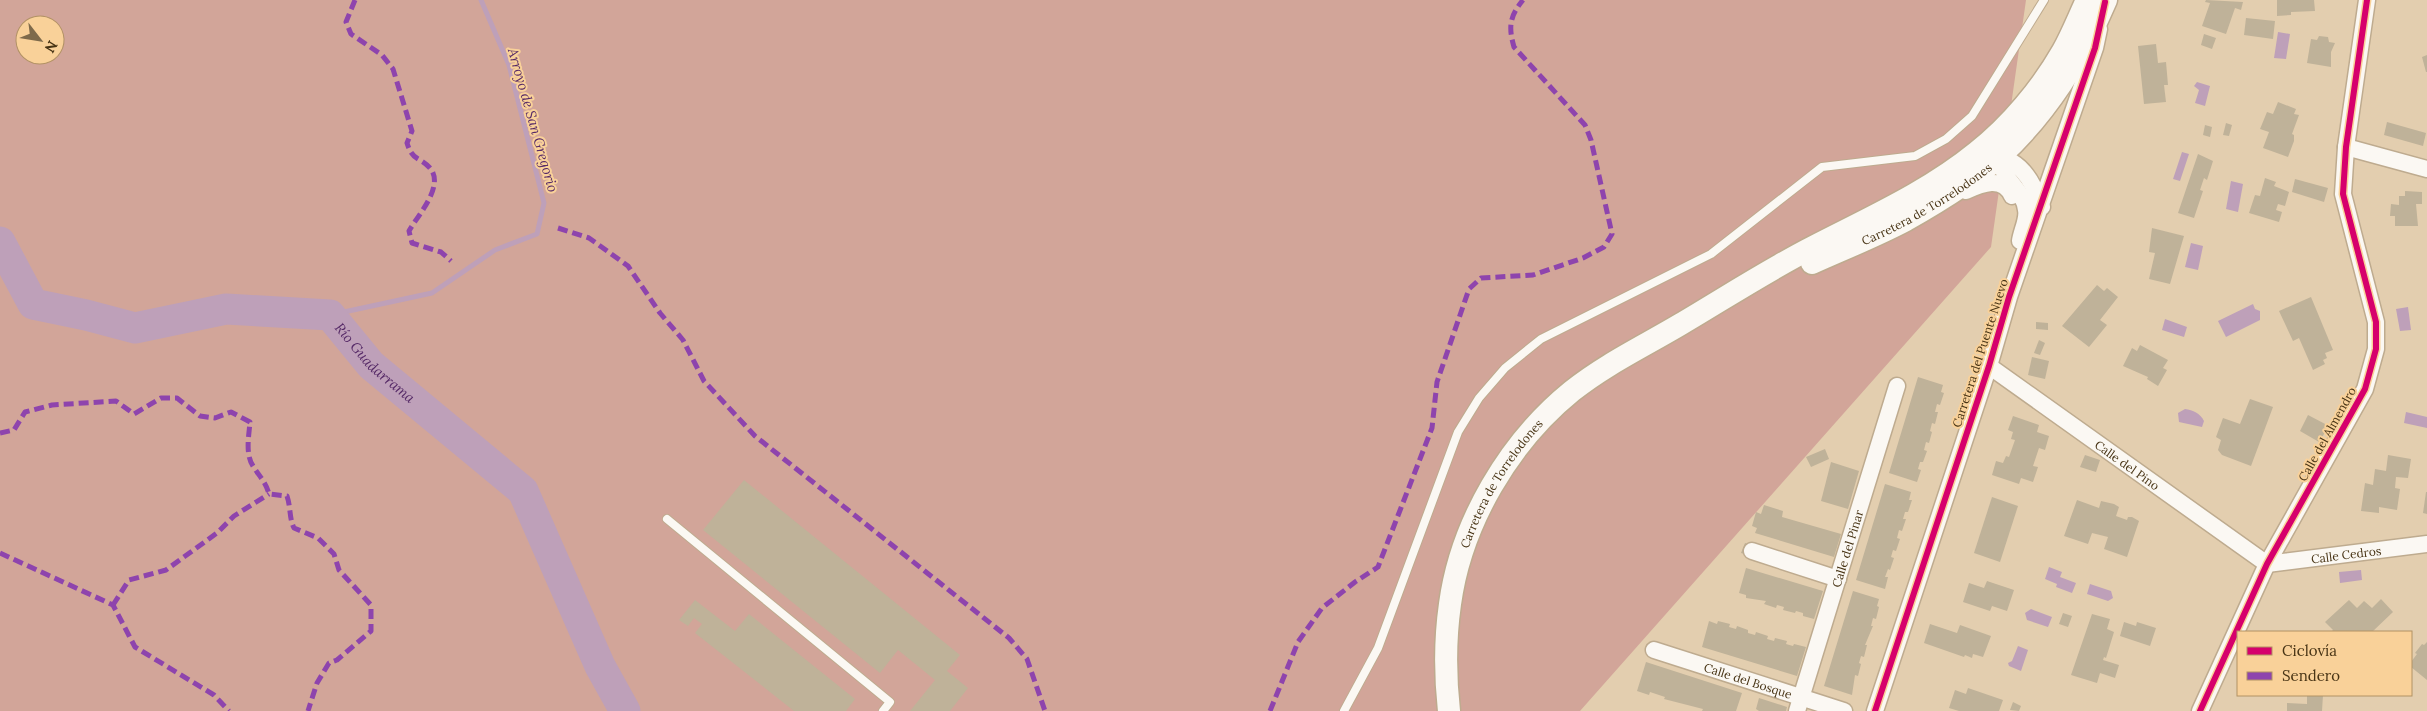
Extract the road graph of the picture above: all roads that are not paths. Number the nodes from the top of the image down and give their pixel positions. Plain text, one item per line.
1 (2044, 0) edge
2 (2367, 0) edge
3 (2099, 1) edge
4 (2063, 51) junction
5 (2346, 147) junction
6 (1999, 157) junction
7 (2427, 169) edge
8 (1915, 194) junction
9 (2042, 207) junction
10 (1906, 220) junction
11 (2020, 236) junction
12 (2009, 297) junction
13 (1676, 327) junction
14 (1988, 366) junction
15 (1897, 386) dead end
16 (666, 519) dead end
17 (2427, 544) edge
18 (1752, 551) dead end
19 (2267, 564) junction
20 (1838, 579) junction
21 (2239, 631) edge
22 (2237, 636) edge
23 (1654, 650) dead end
24 (1799, 704) edge
25 (2207, 707) edge
26 (883, 711) edge
27 (1344, 711) edge
28 (1449, 711) edge
29 (1844, 711) edge
30 (1875, 711) edge

1 - 27 lane
2 - 5 street, Calle del Almendro
3 - 4 main road, Carretera de Torrelodones
3 - 6 main road, Carretera de Torrelodones
3 - 9 street, Carretera del Puente Nuevo
4 - 6 street
4 - 8 main road, Carretera de Torrelodones
5 - 7 street
5 - 19 street, Calle del Almendro
6 - 8 street
6 - 9 street
6 - 10 main road, Carretera de Torrelodones
6 - 11 street
8 - 13 main road, Carretera de Torrelodones
9 - 12 street, Carretera del Puente Nuevo
10 - 11 street
10 - 13 main road, Carretera de Torrelodones
11 - 12 street
12 - 14 street, Carretera del Puente Nuevo
13 - 28 main road, Carretera de Torrelodones
14 - 19 street, Calle del Pino
14 - 30 street, Carretera del Puente Nuevo
15 - 20 street, Calle del Pinar
16 - 26 lane
17 - 19 street, Calle Cedros
18 - 20 street
19 - 21 street, Calle del Almendro
20 - 24 street, Calle del Pinar
22 - 25 street, Calle del Almendro
23 - 24 street, Calle del Bosque
24 - 29 street, Calle del Bosque

